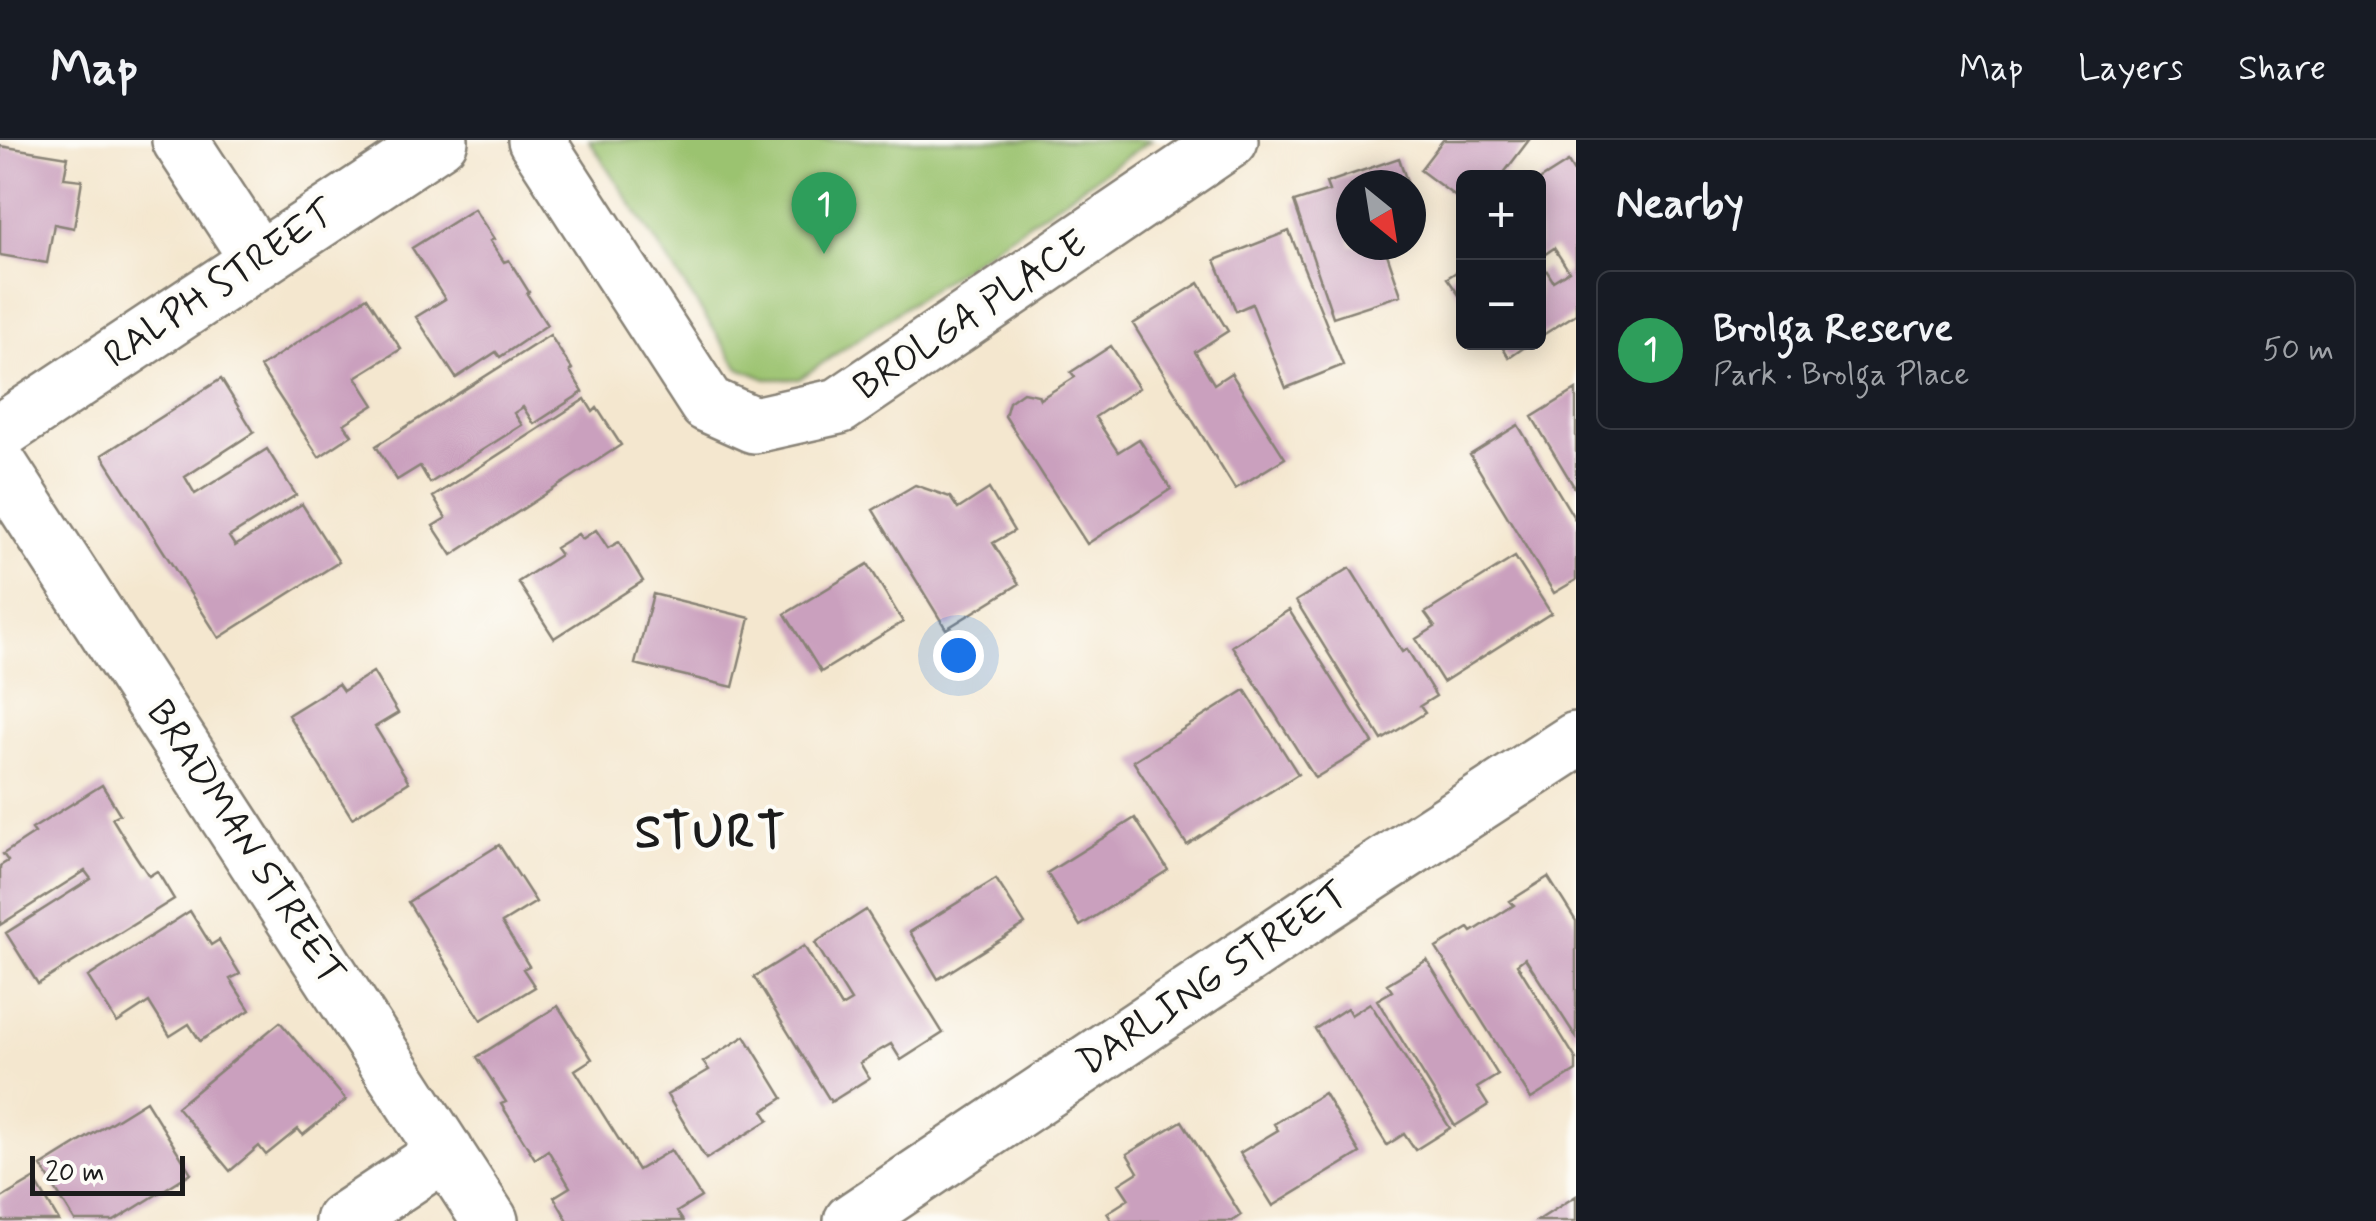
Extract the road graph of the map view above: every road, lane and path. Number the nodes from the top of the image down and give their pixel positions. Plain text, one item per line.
1 (180, 140) edge
2 (440, 140) edge
3 (536, 140) edge
4 (1230, 140) edge
5 (258, 259) junction
6 (0, 432) edge
7 (0, 466) edge
8 (1576, 740) edge
9 (446, 1152) junction
10 (344, 1221) edge
11 (490, 1221) edge
12 (852, 1221) edge

1 - 5 street
2 - 5 street, RALPH STREET
3 - 4 street, BROLGA PLACE
5 - 6 street, RALPH STREET
7 - 9 street, BRADMAN STREET
8 - 12 street, DARLING STREET
9 - 10 street
9 - 11 street, BRADMAN STREET

